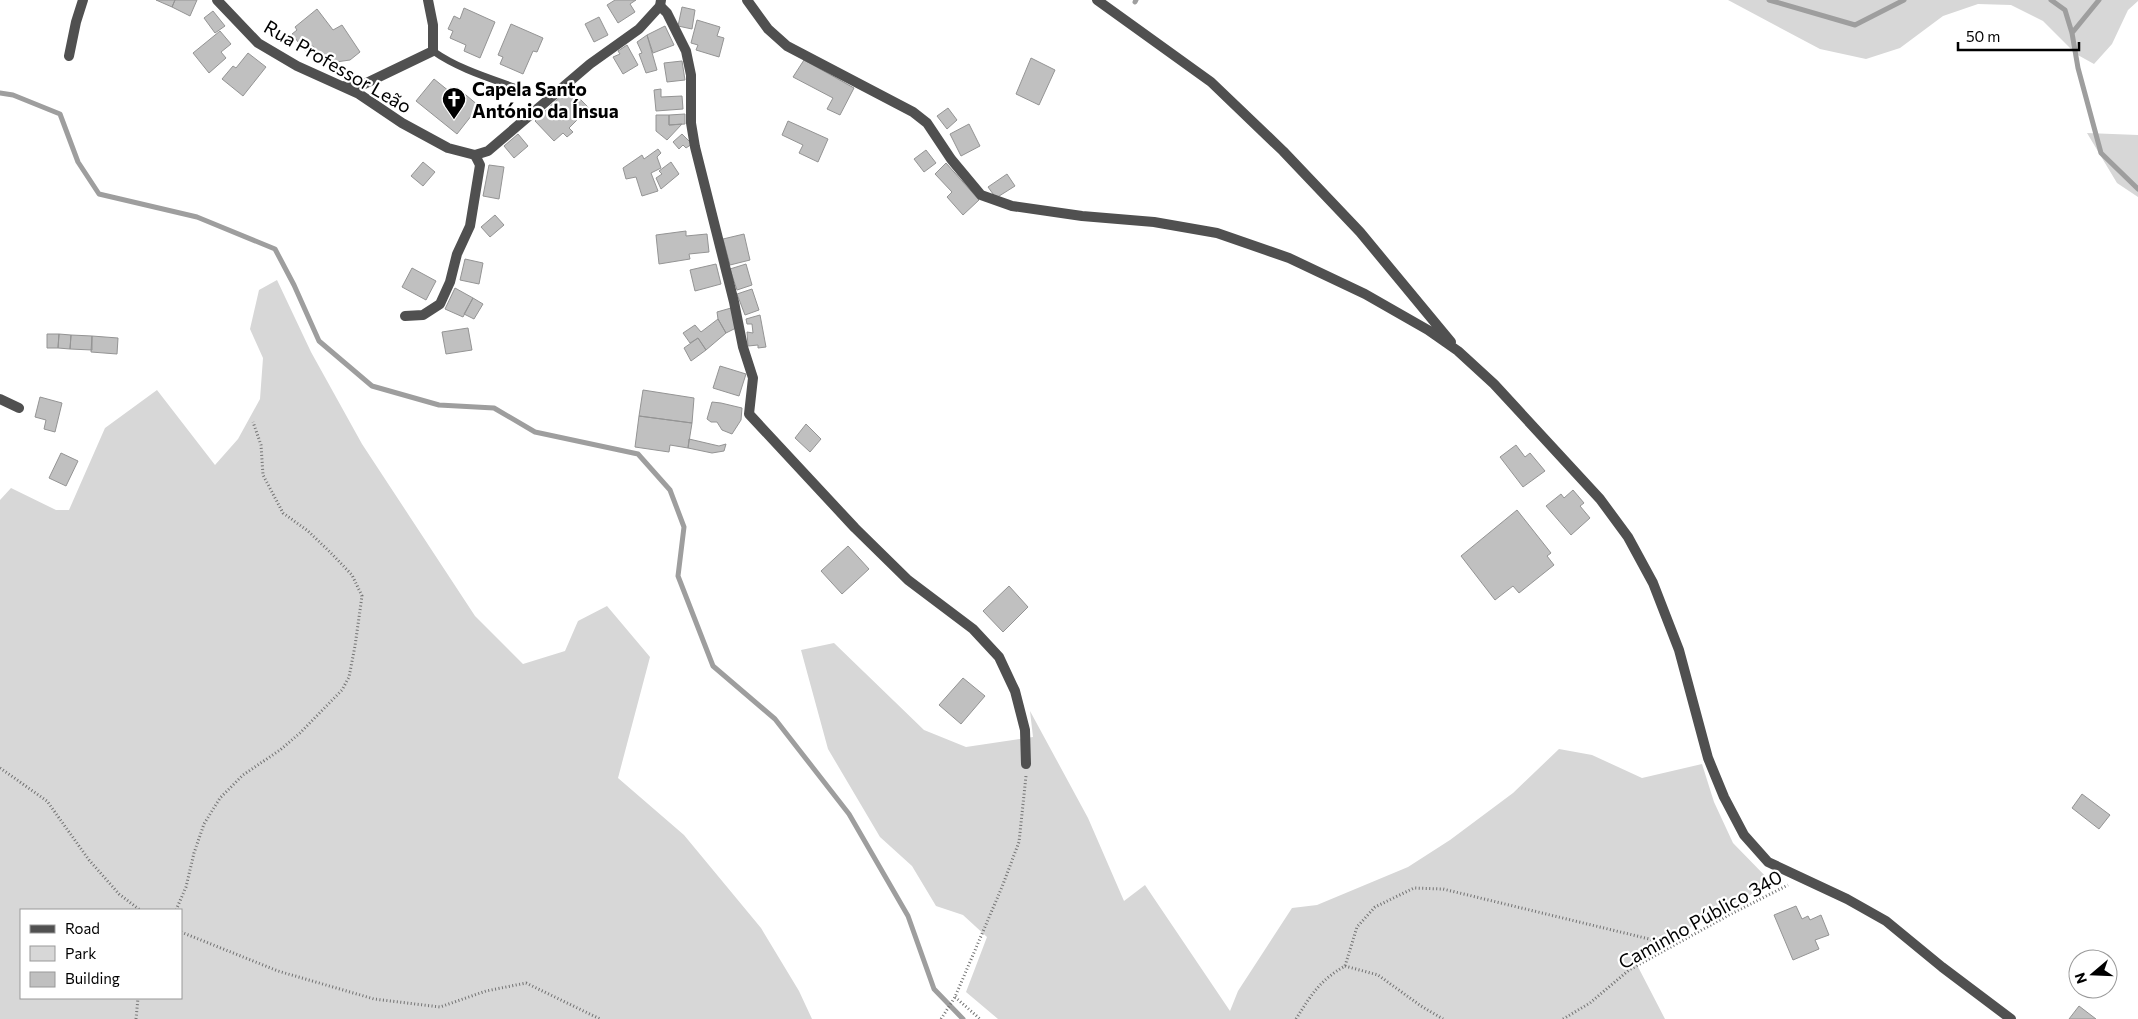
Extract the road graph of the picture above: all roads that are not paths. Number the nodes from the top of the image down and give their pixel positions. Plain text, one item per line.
1 (83, 0) edge
2 (218, 0) edge
3 (428, 0) edge
4 (747, 0) edge
5 (1097, 0) edge
6 (660, 3) edge
7 (433, 51) junction
8 (69, 56) dead end
9 (336, 84) junction
10 (514, 87) dead end
11 (475, 155) junction
12 (404, 316) dead end
13 (1458, 351) junction
14 (0, 399) edge
15 (19, 408) dead end
16 (1026, 764) road end
17 (2011, 1019) edge

1 - 8 street
2 - 9 street, Rua Professor Leão
3 - 7 street
4 - 13 street
5 - 13 street
6 - 11 street
6 - 16 street
7 - 9 street
7 - 10 lane
9 - 11 street, Rua Professor Leão
11 - 12 street
13 - 17 street
14 - 15 street

